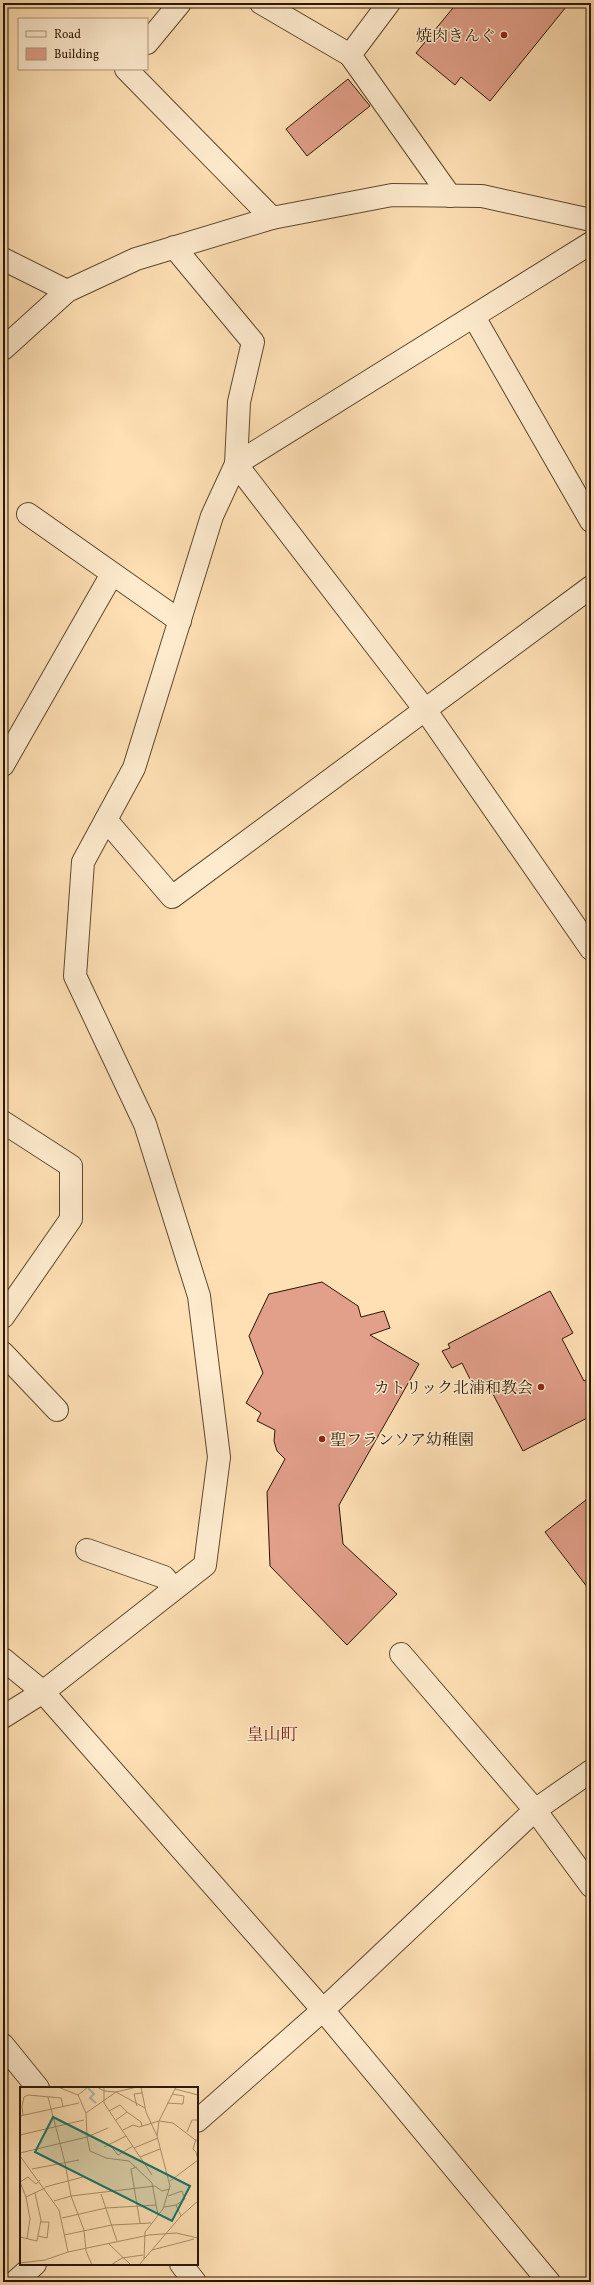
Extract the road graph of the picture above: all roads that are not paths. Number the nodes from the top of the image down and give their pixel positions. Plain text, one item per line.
1 (180, 3) edge
2 (261, 3) edge
3 (389, 3) edge
4 (148, 42) edge
5 (350, 55) junction
6 (127, 70) edge
7 (450, 196) junction
8 (272, 218) junction
9 (591, 220) edge
10 (591, 243) edge
11 (174, 247) junction
12 (3, 259) edge
13 (67, 291) junction
14 (474, 317) junction
15 (3, 349) edge
16 (236, 464) junction
17 (28, 514) dead end
18 (591, 521) edge
19 (112, 574) junction
20 (591, 587) edge
21 (180, 621) junction
22 (426, 711) junction
23 (3, 765) edge
24 (106, 820) junction
25 (591, 949) edge
26 (3, 1122) edge
27 (3, 1317) edge
28 (3, 1353) edge
29 (57, 1410) dead end
30 (87, 1550) dead end
31 (174, 1589) junction
32 (401, 1654) dead end
33 (3, 1659) edge
34 (43, 1692) junction
35 (3, 1716) edge
36 (591, 1771) edge
37 (535, 1810) junction
38 (591, 1886) edge
39 (322, 2010) junction
40 (3, 2045) edge
41 (37, 2087) edge
42 (198, 2120) edge
43 (34, 2265) edge
44 (182, 2265) edge
45 (14, 2282) edge
46 (196, 2282) edge
47 (549, 2282) edge

1 - 4 street
2 - 5 street
3 - 5 street
5 - 7 street
6 - 8 street
7 - 8 street
7 - 9 street
8 - 11 street
10 - 14 street
11 - 13 street
11 - 16 street
12 - 13 street
13 - 15 street
14 - 16 street
14 - 18 street
16 - 21 street
16 - 22 street
17 - 19 street
19 - 21 street
19 - 23 street
20 - 22 street
21 - 24 street
22 - 24 street
22 - 25 street
24 - 31 street
26 - 27 street
28 - 29 street
30 - 31 street
31 - 34 street
32 - 37 street
33 - 34 street
34 - 35 street
34 - 39 street
36 - 37 street
37 - 38 street
37 - 39 street
39 - 42 street
39 - 47 street
40 - 41 street
43 - 45 street
44 - 46 street

